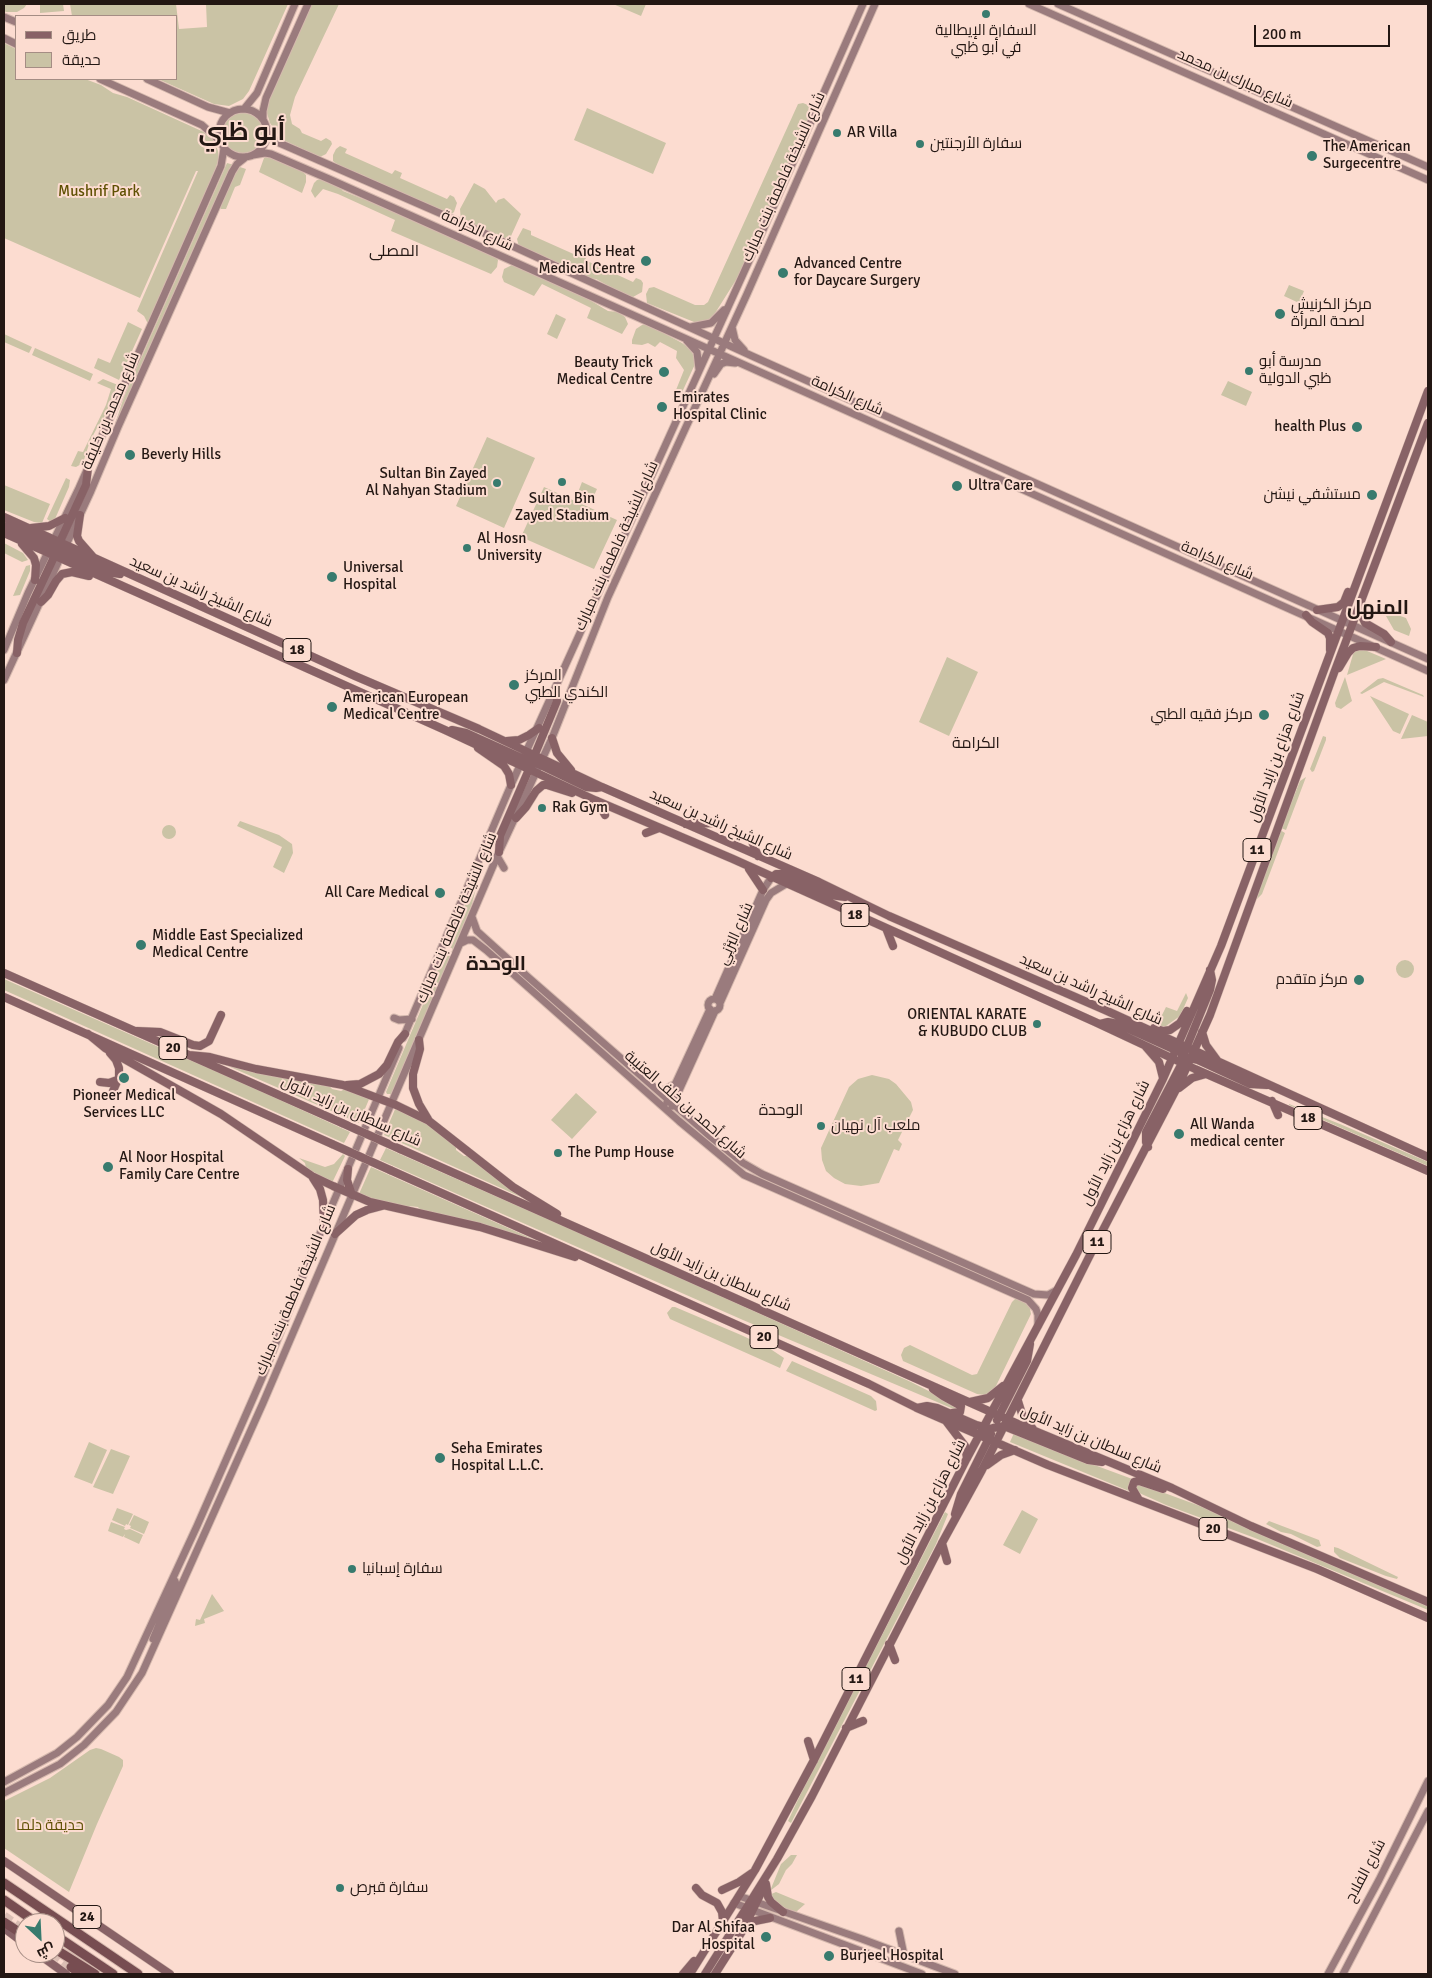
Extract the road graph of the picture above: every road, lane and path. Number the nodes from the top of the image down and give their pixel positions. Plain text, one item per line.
1 (295, 4) edge
2 (308, 4) edge
3 (863, 4) edge
4 (875, 4) edge
5 (1030, 4) edge
6 (1058, 4) edge
7 (102, 80) edge
8 (149, 80) edge
9 (244, 109) junction
10 (230, 112) junction
11 (263, 120) junction
12 (267, 132) junction
13 (220, 141) junction
14 (224, 148) junction
15 (249, 156) junction
16 (1428, 167) edge
17 (1428, 180) edge
18 (731, 302) junction
19 (733, 324) junction
20 (689, 327) junction
21 (684, 337) junction
22 (714, 338) junction
23 (724, 343) junction
24 (709, 349) junction
25 (719, 353) junction
26 (752, 356) junction
27 (742, 364) junction
28 (699, 370) junction
29 (707, 381) junction
30 (1428, 391) edge
31 (1428, 423) edge
32 (88, 468) junction
33 (80, 515) junction
34 (4, 517) edge
35 (65, 518) junction
36 (4, 526) edge
37 (27, 527) junction
38 (4, 533) edge
39 (17, 539) junction
40 (57, 550) junction
41 (98, 561) junction
42 (125, 573) junction
43 (102, 577) junction
44 (35, 580) junction
45 (1357, 584) junction
46 (1362, 601) junction
47 (41, 602) junction
48 (1318, 610) junction
49 (1306, 615) junction
50 (1342, 621) junction
51 (1353, 625) junction
52 (12, 630) junction
53 (1339, 630) junction
54 (4, 632) edge
55 (1349, 635) junction
56 (1391, 642) junction
57 (1376, 648) junction
58 (4, 650) edge
59 (17, 653) junction
60 (1330, 654) junction
61 (1428, 659) edge
62 (1428, 671) edge
63 (1334, 672) junction
64 (4, 680) edge
65 (556, 689) junction
66 (539, 728) junction
67 (445, 730) junction
68 (552, 738) junction
69 (503, 740) junction
70 (476, 744) junction
71 (532, 762) junction
72 (574, 773) junction
73 (511, 785) junction
74 (602, 787) junction
75 (580, 793) junction
76 (597, 801) junction
77 (605, 815) dead end
78 (516, 818) junction
79 (716, 823) dead end
80 (686, 824) junction
81 (659, 828) junction
82 (646, 833) dead end
83 (751, 839) dead end
84 (498, 854) junction
85 (758, 856) junction
86 (746, 865) junction
87 (504, 868) dead end
88 (771, 878) junction
89 (786, 884) junction
90 (763, 890) junction
91 (849, 897) junction
92 (472, 917) junction
93 (886, 928) junction
94 (461, 943) junction
95 (893, 946) dead end
96 (1210, 970) junction
97 (728, 971) junction
98 (4, 973) edge
99 (725, 991) junction
100 (4, 997) edge
101 (717, 1001) junction
102 (712, 1010) junction
103 (1104, 1010) junction
104 (222, 1014) dead end
105 (394, 1018) dead end
106 (412, 1019) junction
107 (1100, 1024) junction
108 (134, 1031) junction
109 (1202, 1032) junction
110 (88, 1034) junction
111 (405, 1034) junction
112 (419, 1040) junction
113 (1143, 1044) junction
114 (105, 1048) junction
115 (1184, 1054) junction
116 (189, 1055) junction
117 (1172, 1058) junction
118 (1218, 1062) junction
119 (1207, 1074) junction
120 (1163, 1079) junction
121 (117, 1080) junction
122 (100, 1082) dead end
123 (678, 1082) junction
124 (343, 1084) junction
125 (1269, 1085) junction
126 (112, 1091) dead end
127 (1176, 1091) junction
128 (660, 1092) junction
129 (377, 1098) junction
130 (1272, 1101) junction
131 (671, 1102) junction
132 (391, 1103) junction
133 (667, 1109) junction
134 (1278, 1115) dead end
135 (430, 1121) junction
136 (1148, 1147) junction
137 (1428, 1157) edge
138 (348, 1169) junction
139 (752, 1169) junction
140 (1428, 1171) edge
141 (312, 1176) junction
142 (748, 1177) junction
143 (340, 1189) junction
144 (352, 1194) junction
145 (385, 1206) junction
146 (573, 1225) junction
147 (324, 1226) junction
148 (883, 1232) junction
149 (335, 1234) junction
150 (582, 1256) junction
151 (1058, 1290) junction
152 (1038, 1328) junction
153 (1030, 1343) junction
154 (1010, 1379) junction
155 (928, 1383) junction
156 (1018, 1401) junction
157 (969, 1402) junction
158 (996, 1414) junction
159 (947, 1416) junction
160 (1006, 1423) junction
161 (994, 1427) junction
162 (1034, 1430) junction
163 (982, 1432) junction
164 (992, 1440) junction
165 (1015, 1450) junction
166 (967, 1458) junction
167 (1107, 1461) junction
168 (982, 1470) junction
169 (1179, 1492) junction
170 (1139, 1500) junction
171 (201, 1517) junction
172 (955, 1520) junction
173 (942, 1543) junction
174 (948, 1561) dead end
175 (189, 1568) junction
176 (171, 1583) junction
177 (1428, 1602) edge
178 (1428, 1618) edge
179 (889, 1644) junction
180 (151, 1655) junction
181 (895, 1660) dead end
182 (863, 1721) dead end
183 (846, 1728) junction
184 (808, 1741) dead end
185 (814, 1760) junction
186 (1428, 1781) edge
187 (4, 1782) edge
188 (4, 1793) edge
189 (1428, 1811) edge
190 (777, 1859) junction
191 (4, 1861) edge
192 (755, 1870) junction
193 (4, 1883) edge
194 (766, 1883) junction
195 (696, 1888) dead end
196 (722, 1890) dead end
197 (4, 1900) edge
198 (737, 1900) junction
199 (752, 1906) junction
200 (783, 1912) junction
201 (23, 1913) edge
202 (770, 1918) junction
203 (723, 1921) junction
204 (4, 1922) edge
205 (4, 1928) edge
206 (15, 1929) edge
207 (742, 1930) junction
208 (899, 1931) dead end
209 (15, 1936) edge
210 (65, 1942) edge
211 (65, 1955) edge
212 (904, 1955) junction
213 (702, 1956) junction
214 (54, 1963) edge
215 (68, 1971) edge
216 (81, 1974) edge
217 (95, 1974) edge
218 (113, 1974) edge
219 (138, 1974) edge
220 (170, 1974) edge
221 (683, 1974) edge
222 (690, 1974) edge
223 (705, 1974) edge
224 (715, 1974) edge
225 (922, 1974) edge
226 (955, 1974) edge
227 (1328, 1974) edge
228 (1343, 1974) edge

1 - 9 main road
2 - 11 main road
3 - 18 main road, شارع الشيخة فاطمة بنت مبارك
4 - 19 main road, شارع الشيخة فاطمة بنت مبارك
5 - 17 main road, شارع مبارك بن محمد
6 - 16 main road, شارع مبارك بن محمد
7 - 13 main road
8 - 10 main road
9 - 10 main road
9 - 11 main road
10 - 13 main road
11 - 12 main road
12 - 15 main road
12 - 20 main road, شارع الكرامة
13 - 14 main road
14 - 15 main road
14 - 32 main road, شارع محمد بن خليفة
15 - 21 main road, شارع الكرامة
15 - 33 main road, شارع محمد بن خليفة
18 - 20 main road
18 - 22 main road, شارع الشيخة فاطمة بنت مبارك
19 - 23 main road, شارع الشيخة فاطمة بنت مبارك
19 - 26 main road
20 - 22 main road, شارع الكرامة
21 - 24 main road, شارع الكرامة
21 - 28 main road
22 - 23 main road, شارع الكرامة
22 - 24 main road, شارع الشيخة فاطمة بنت مبارك
23 - 25 main road, شارع الشيخة فاطمة بنت مبارك
23 - 26 main road, شارع الكرامة
24 - 25 main road, شارع الكرامة
24 - 28 main road, شارع الشيخة فاطمة بنت مبارك
25 - 27 main road, شارع الكرامة
25 - 29 main road, شارع الشيخة فاطمة بنت مبارك
26 - 48 main road, شارع الكرامة
27 - 29 main road
27 - 49 main road, شارع الكرامة
28 - 65 main road, شارع الشيخة فاطمة بنت مبارك
29 - 68 main road, شارع الشيخة فاطمة بنت مبارك
30 - 45 main road, شارع هزاع بن زايد الأول / 11
31 - 46 main road, شارع هزاع بن زايد الأول / 11
32 - 35 main road, شارع محمد بن خليفة
32 - 40 main road
33 - 40 main road, شارع محمد بن خليفة
33 - 41 main road
34 - 37 main road, شارع الشيخ راشد بن سعيد / 18
35 - 37 main road
35 - 40 main road, شارع محمد بن خليفة
36 - 40 main road
37 - 40 main road, شارع الشيخ راشد بن سعيد / 18
38 - 39 main road, شارع الشيخ راشد بن سعيد / 18
39 - 40 main road, شارع الشيخ راشد بن سعيد / 18
39 - 44 main road
40 - 41 main road, شارع الشيخ راشد بن سعيد / 18
40 - 42 main road
40 - 43 main road, شارع الشيخ راشد بن سعيد / 18
40 - 44 main road, شارع محمد بن خليفة
40 - 47 main road, شارع محمد بن خليفة
40 - 59 main road
41 - 42 main road, شارع الشيخ راشد بن سعيد / 18
42 - 69 main road, شارع الشيخ راشد بن سعيد / 18
43 - 47 main road
43 - 67 main road, شارع الشيخ راشد بن سعيد / 18
44 - 52 main road, شارع محمد بن خليفة
45 - 48 main road
45 - 50 main road, شارع هزاع بن زايد الأول / 11
46 - 51 main road, شارع هزاع بن زايد الأول / 11
46 - 56 main road
47 - 59 main road, شارع محمد بن خليفة
48 - 50 main road, شارع الكرامة
49 - 53 main road, شارع الكرامة
49 - 60 main road
50 - 51 main road, شارع الكرامة
50 - 53 main road, شارع هزاع بن زايد الأول / 11
51 - 55 main road, شارع هزاع بن زايد الأول / 11
51 - 56 main road, شارع الكرامة
52 - 54 main road
52 - 58 main road, شارع محمد بن خليفة
53 - 55 main road, شارع الكرامة
53 - 60 main road, شارع هزاع بن زايد الأول / 11
55 - 57 main road, شارع الكرامة
55 - 63 main road, شارع هزاع بن زايد الأول / 11
56 - 61 main road, شارع الكرامة
57 - 62 main road, شارع الكرامة
57 - 63 main road
59 - 64 main road, شارع محمد بن خليفة
60 - 96 main road, شارع هزاع بن زايد الأول / 11
63 - 109 main road, شارع هزاع بن زايد الأول / 11
65 - 66 main road, شارع الشيخة فاطمة بنت مبارك
65 - 71 main road
66 - 69 main road
66 - 71 main road, شارع الشيخة فاطمة بنت مبارك
67 - 70 main road, شارع الشيخ راشد بن سعيد / 18
67 - 71 main road
68 - 71 main road, شارع الشيخة فاطمة بنت مبارك
68 - 72 main road
69 - 71 main road, شارع الشيخ راشد بن سعيد / 18
70 - 71 main road, شارع الشيخ راشد بن سعيد / 18
70 - 73 main road
71 - 72 main road, شارع الشيخ راشد بن سعيد / 18
71 - 73 main road, شارع الشيخة فاطمة بنت مبارك
71 - 74 main road
71 - 75 main road, شارع الشيخ راشد بن سعيد / 18
71 - 78 main road, شارع الشيخة فاطمة بنت مبارك
71 - 84 main road
72 - 74 main road, شارع الشيخ راشد بن سعيد / 18
73 - 106 main road, شارع الشيخة فاطمة بنت مبارك
74 - 80 main road, شارع الشيخ راشد بن سعيد / 18
75 - 76 main road, شارع الشيخ راشد بن سعيد / 18
75 - 78 main road
76 - 77 main road
76 - 81 main road, شارع الشيخ راشد بن سعيد / 18
78 - 84 main road, شارع الشيخة فاطمة بنت مبارك
79 - 80 main road
80 - 85 main road, شارع الشيخ راشد بن سعيد / 18
81 - 82 main road
81 - 86 main road, شارع الشيخ راشد بن سعيد / 18
83 - 85 main road
84 - 87 main road
84 - 92 main road, شارع الشيخة فاطمة بنت مبارك
85 - 91 main road, شارع الشيخ راشد بن سعيد / 18
86 - 88 main road, شارع الشيخ راشد بن سعيد / 18
86 - 90 main road
88 - 89 main road, شارع الشيخ راشد بن سعيد / 18
88 - 90 main road, شارع البَرْنِي
88 - 91 main road
89 - 93 main road, شارع الشيخ راشد بن سعيد / 18
89 - 99 main road, شارع البَرْنِي
90 - 97 main road, شارع البَرْنِي
91 - 103 main road, شارع الشيخ راشد بن سعيد / 18
92 - 94 main road, شارع الشيخة فاطمة بنت مبارك
92 - 128 main road, شارع أحمد بن خلف العتيبة
93 - 95 main road
93 - 107 main road, شارع الشيخ راشد بن سعيد / 18
94 - 112 main road, شارع الشيخة فاطمة بنت مبارك
94 - 133 main road, شارع أحمد بن خلف العتيبة
96 - 103 main road
96 - 115 main road, شارع هزاع بن زايد الأول / 11
97 - 99 main road
97 - 101 main road, شارع البَرْنِي
98 - 108 main road, شارع سلطان بن زايد الأول / 20
99 - 101 main road, شارع البَرْنِي
100 - 110 main road, 20
101 - 102 main road
102 - 123 main road
102 - 131 main road
103 - 115 main road, شارع الشيخ راشد بن سعيد / 18
104 - 108 main road
105 - 106 main road
106 - 111 main road, شارع الشيخة فاطمة بنت مبارك
107 - 113 main road, شارع الشيخ راشد بن سعيد / 18
107 - 115 main road
108 - 116 main road, شارع سلطان بن زايد الأول / 20
109 - 115 main road, شارع هزاع بن زايد الأول / 11
109 - 118 main road
110 - 114 main road
110 - 150 main road, 20, bridge
111 - 124 main road
111 - 129 main road, شارع الشيخة فاطمة بنت مبارك
112 - 132 main road, شارع الشيخة فاطمة بنت مبارك
112 - 135 main road
113 - 117 main road, شارع الشيخ راشد بن سعيد / 18
113 - 120 main road
114 - 121 main road
114 - 141 main road
115 - 117 main road, شارع الشيخ راشد بن سعيد / 18
115 - 118 main road, شارع الشيخ راشد بن سعيد / 18
115 - 119 main road, شارع الشيخ راشد بن سعيد / 18
115 - 125 main road
115 - 127 main road, شارع هزاع بن زايد الأول / 11
115 - 136 main road
116 - 124 main road
116 - 146 main road, شارع سلطان بن زايد الأول / 20, bridge
117 - 120 main road, شارع هزاع بن زايد الأول / 11
118 - 125 main road, شارع الشيخ راشد بن سعيد / 18
119 - 127 main road
119 - 130 main road, شارع الشيخ راشد بن سعيد / 18
120 - 151 main road, شارع هزاع بن زايد الأول / 11
121 - 122 main road
121 - 126 main road
123 - 128 main road
123 - 131 main road
124 - 129 main road
125 - 137 main road, شارع الشيخ راشد بن سعيد / 18
127 - 136 main road, شارع هزاع بن زايد الأول / 11
128 - 131 main road, شارع أحمد بن خلف العتيبة
129 - 132 main road
129 - 138 main road, شارع الشيخة فاطمة بنت مبارك
130 - 134 main road
130 - 140 main road, شارع الشيخ راشد بن سعيد / 18
131 - 133 main road
131 - 139 main road, شارع أحمد بن خلف العتيبة
132 - 135 main road
132 - 144 main road, شارع الشيخة فاطمة بنت مبارك
133 - 142 main road, شارع أحمد بن خلف العتيبة
135 - 146 main road
136 - 156 main road, شارع هزاع بن زايد الأول / 11
138 - 143 main road, شارع الشيخة فاطمة بنت مبارك
138 - 144 main road
139 - 142 main road
139 - 148 main road, شارع أحمد بن خلف العتيبة
141 - 143 main road
141 - 147 main road
142 - 148 main road, شارع أحمد بن خلف العتيبة
143 - 144 main road
143 - 147 main road, شارع الشيخة فاطمة بنت مبارك
144 - 145 main road
144 - 149 main road, شارع الشيخة فاطمة بنت مبارك
145 - 149 main road
145 - 150 main road
146 - 155 main road, شارع سلطان بن زايد الأول / 20
147 - 171 main road, شارع الشيخة فاطمة بنت مبارك
148 - 151 main road, شارع أحمد بن خلف العتيبة
148 - 152 main road, شارع أحمد بن خلف العتيبة
149 - 175 main road, شارع الشيخة فاطمة بنت مبارك
150 - 159 main road, 20
151 - 152 main road, شارع هزاع بن زايد الأول / 11
152 - 153 main road, شارع هزاع بن زايد الأول / 11
153 - 154 main road, شارع هزاع بن زايد الأول / 11
153 - 158 main road
154 - 157 main road
154 - 158 main road, شارع هزاع بن زايد الأول / 11
155 - 157 main road, شارع سلطان بن زايد الأول / 20
155 - 159 main road
156 - 160 main road, شارع هزاع بن زايد الأول / 11
156 - 162 main road
157 - 158 main road, شارع سلطان بن زايد الأول / 20
158 - 160 main road, شارع سلطان بن زايد الأول / 20
158 - 161 main road
158 - 163 main road, شارع هزاع بن زايد الأول / 11
159 - 163 main road, 20
159 - 166 main road
160 - 161 main road
160 - 162 main road, شارع سلطان بن زايد الأول / 20
160 - 164 main road, شارع هزاع بن زايد الأول / 11
160 - 167 main road
161 - 163 main road
161 - 164 main road
162 - 167 main road, شارع سلطان بن زايد الأول / 20
163 - 164 main road, 20
163 - 166 main road, شارع هزاع بن زايد الأول / 11
164 - 165 main road, 20
164 - 168 main road, شارع هزاع بن زايد الأول / 11
164 - 172 main road
165 - 168 main road
165 - 170 main road, 20
166 - 185 main road, شارع هزاع بن زايد الأول / 11
167 - 169 main road, شارع سلطان بن زايد الأول / 20
168 - 172 main road, شارع هزاع بن زايد الأول / 11
169 - 170 main road
169 - 177 main road, شارع سلطان بن زايد الأول / 20
170 - 178 main road, 20
171 - 175 main road
171 - 176 main road, شارع الشيخة فاطمة بنت مبارك
172 - 173 main road, شارع هزاع بن زايد الأول / 11
173 - 174 main road
173 - 179 main road, شارع هزاع بن زايد الأول / 11
175 - 180 main road, شارع الشيخة فاطمة بنت مبارك
176 - 180 main road
176 - 187 main road, شارع الشيخة فاطمة بنت مبارك
179 - 181 main road
179 - 183 main road, شارع هزاع بن زايد الأول / 11
180 - 188 main road, شارع الشيخة فاطمة بنت مبارك
182 - 183 main road
183 - 190 main road, شارع هزاع بن زايد الأول / 11
184 - 185 main road
185 - 192 main road, شارع هزاع بن زايد الأول / 11
186 - 227 main road, شارع الفلاح
189 - 228 main road, شارع الفلاح
190 - 194 main road
190 - 199 main road, شارع هزاع بن زايد الأول / 11
191 - 220 main road, 24
192 - 196 main road
192 - 198 main road, شارع هزاع بن زايد الأول / 11
193 - 219 highway, 24
194 - 199 main road
194 - 200 main road
195 - 203 main road
197 - 201 highway
198 - 199 main road
198 - 203 main road, شارع هزاع بن زايد الأول / 11
199 - 200 main road
199 - 202 main road
199 - 207 main road
199 - 223 main road, شارع هزاع بن زايد الأول / 11
200 - 212 main road
202 - 207 main road
202 - 225 main road
203 - 213 main road, شارع هزاع بن زايد الأول / 11
204 - 206 highway
205 - 209 main road
207 - 224 main road
208 - 212 main road
210 - 218 highway, 24
211 - 217 highway
212 - 226 main road
213 - 221 main road
213 - 222 main road, شارع هزاع بن زايد الأول / 11
214 - 215 main road
215 - 216 highway

